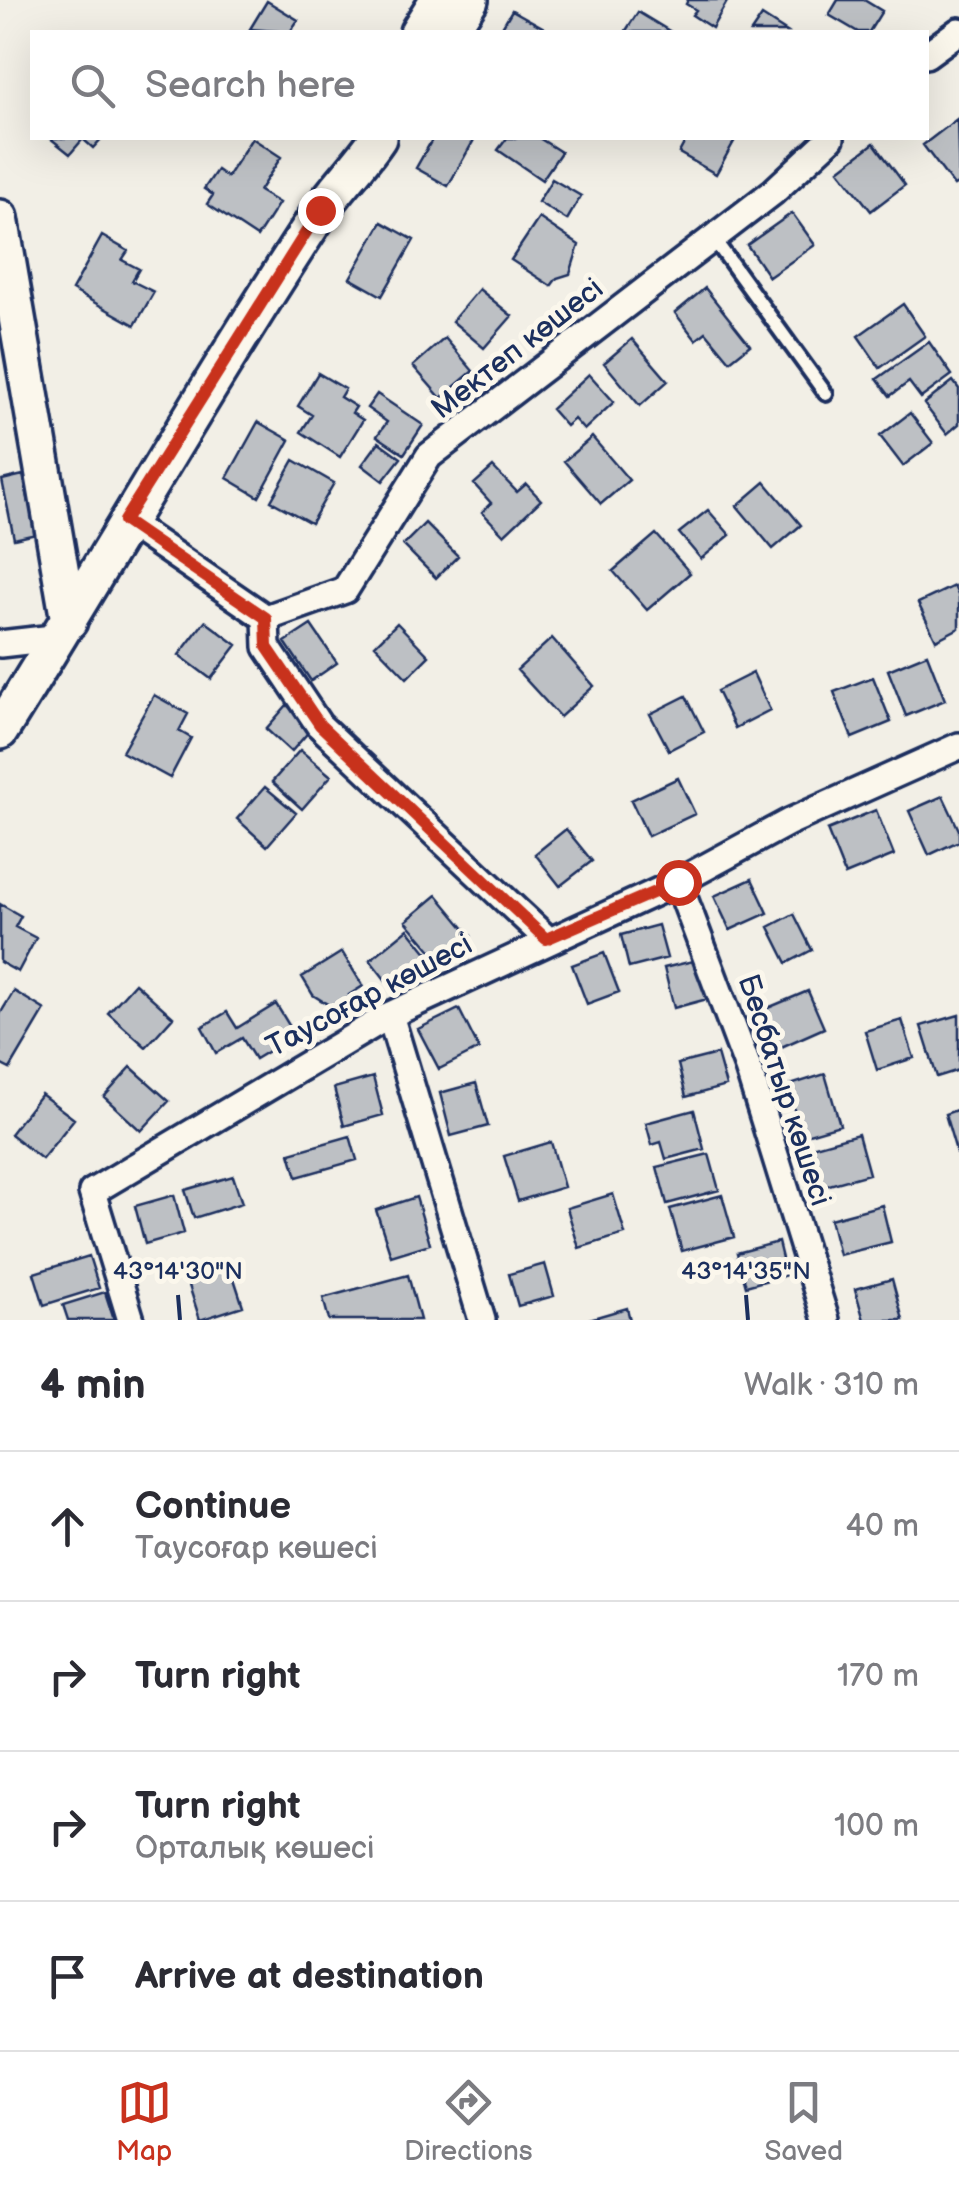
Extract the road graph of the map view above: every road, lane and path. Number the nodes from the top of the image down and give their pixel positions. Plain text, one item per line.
1 (438, 0) edge
2 (470, 0) edge
3 (419, 30) edge
4 (449, 30) edge
5 (959, 31) edge
6 (929, 53) edge
7 (351, 140) edge
8 (376, 140) edge
9 (829, 140) edge
10 (320, 210) junction
11 (0, 218) edge
12 (713, 238) junction
13 (826, 394) dead end
14 (124, 521) junction
15 (266, 618) junction
16 (66, 629) junction
17 (0, 644) edge
18 (0, 731) edge
19 (959, 746) edge
20 (678, 882) junction
21 (546, 939) junction
22 (390, 1014) junction
23 (131, 1320) edge
24 (482, 1320) edge
25 (826, 1320) edge

1 - 3 main road
2 - 4 main road
5 - 6 street
7 - 10 main road
8 - 10 main road
9 - 12 street, Мектеп көшесі
10 - 14 main road
11 - 16 main road
12 - 13 lane
12 - 15 street, Мектеп көшесі
14 - 15 street
14 - 16 main road
15 - 21 street
16 - 17 street
16 - 18 main road
19 - 20 street, Тауcоғар көшесі
20 - 21 street, Тауcоғар көшесі
20 - 25 street, Бесбатыр көшесі
21 - 22 street, Тауcоғар көшесі
22 - 23 street, Тауcоғар көшесі
22 - 24 street

